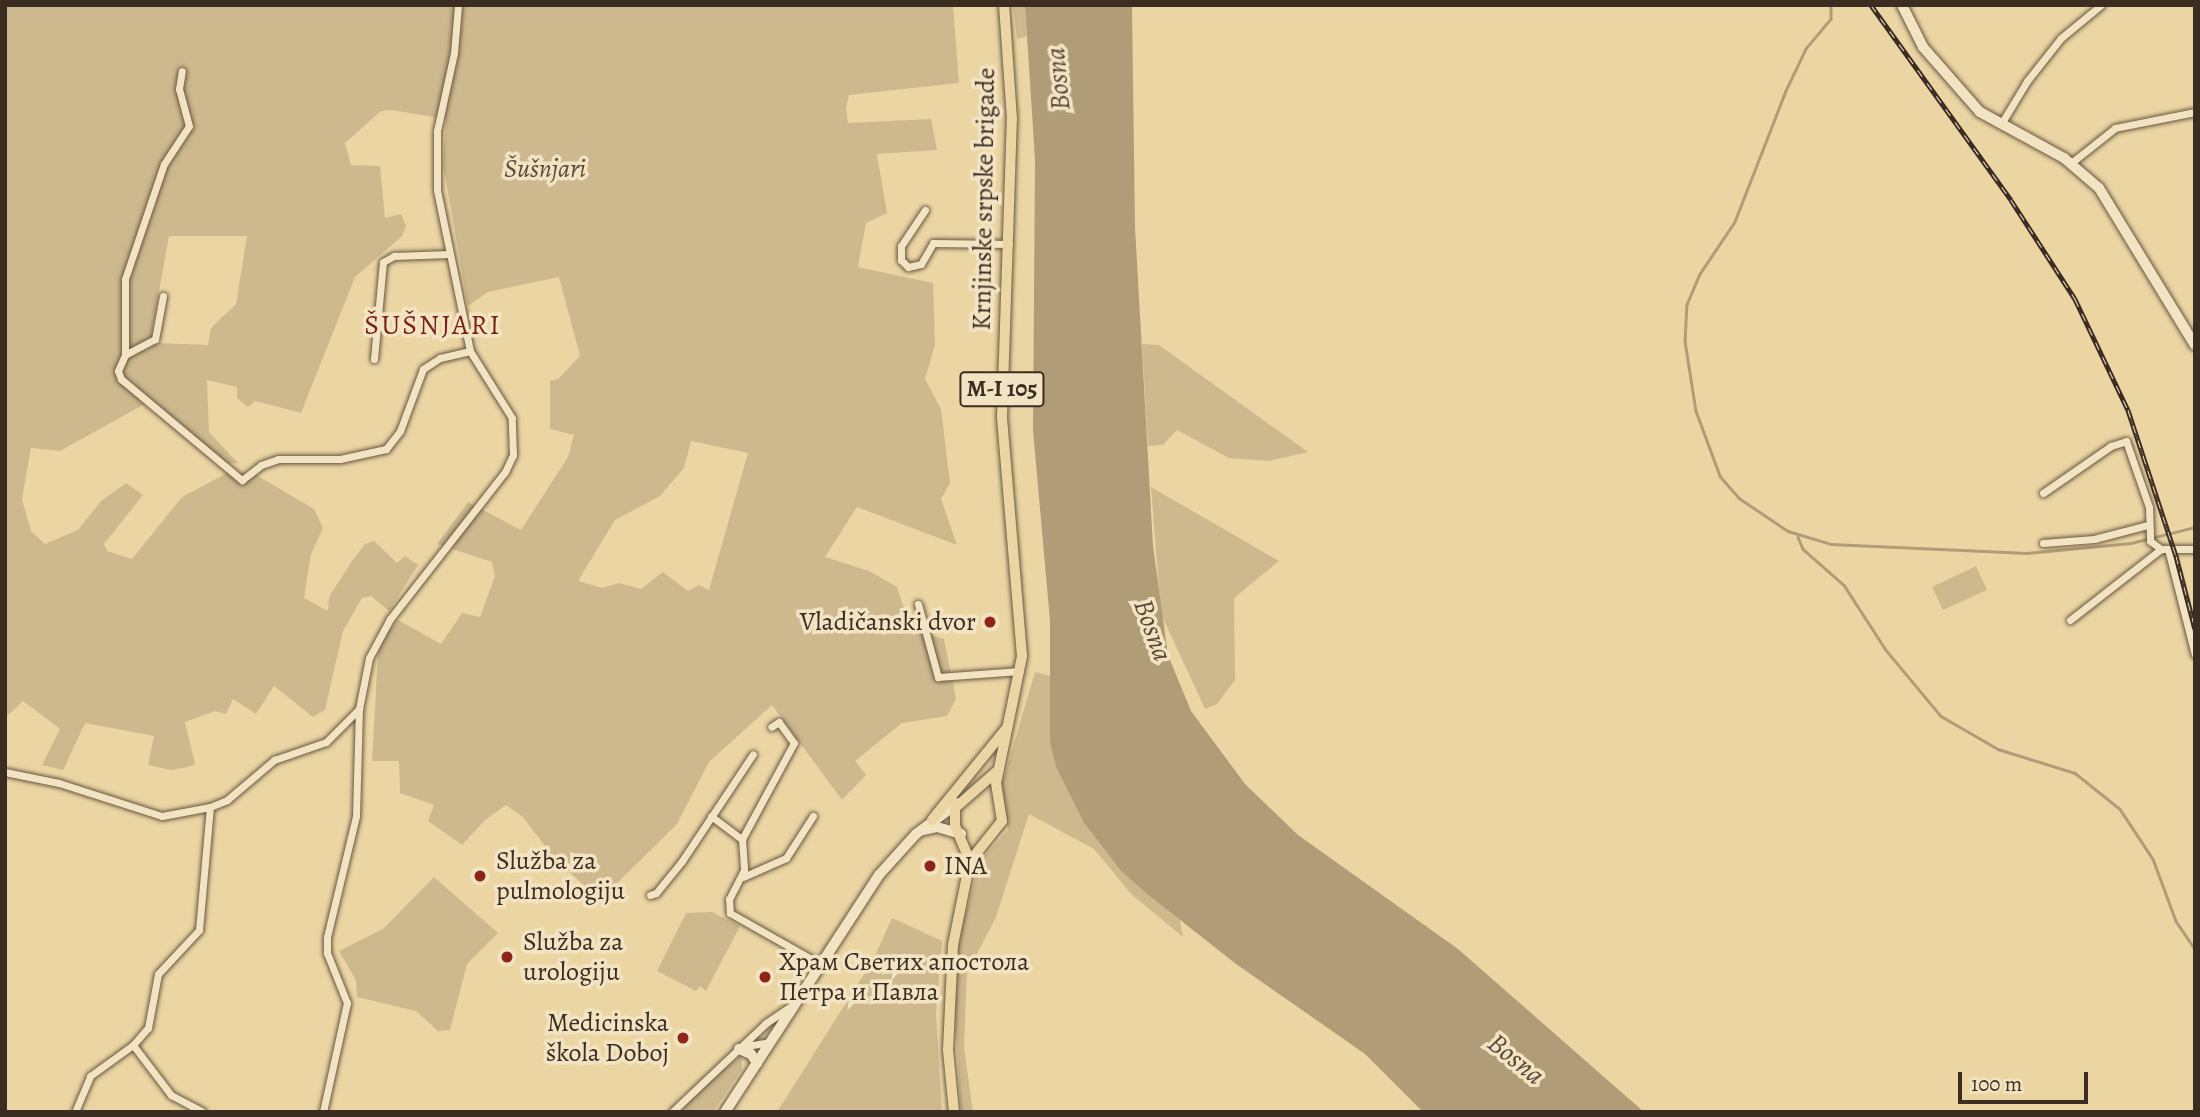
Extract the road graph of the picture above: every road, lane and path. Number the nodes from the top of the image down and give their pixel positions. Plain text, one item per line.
1 (458, 5) edge
2 (1004, 5) edge
3 (1902, 5) edge
4 (2101, 5) edge
5 (182, 71) dead end
6 (2195, 112) edge
7 (2001, 124) junction
8 (2071, 163) junction
9 (925, 210) dead end
10 (1009, 244) junction
11 (449, 254) junction
12 (163, 296) dead end
13 (2195, 345) edge
14 (470, 351) junction
15 (125, 355) junction
16 (374, 359) dead end
17 (2043, 493) dead end
18 (2149, 533) junction
19 (2043, 543) dead end
20 (2165, 549) junction
21 (2195, 549) edge
22 (918, 604) dead end
23 (2070, 620) dead end
24 (2195, 655) edge
25 (1021, 670) junction
26 (359, 709) junction
27 (1011, 721) junction
28 (771, 727) dead end
29 (753, 754) dead end
30 (999, 769) junction
31 (5, 772) edge
32 (972, 793) junction
33 (998, 802) junction
34 (958, 803) junction
35 (210, 807) junction
36 (711, 816) junction
37 (813, 816) dead end
38 (932, 820) junction
39 (916, 834) junction
40 (962, 835) junction
41 (991, 837) junction
42 (742, 839) junction
43 (970, 860) junction
44 (743, 877) junction
45 (650, 895) dead end
46 (820, 964) junction
47 (795, 1004) junction
48 (770, 1042) junction
49 (133, 1045) junction
50 (739, 1049) junction
51 (757, 1063) junction
52 (75, 1112) edge
53 (203, 1112) edge
54 (323, 1112) edge
55 (672, 1112) edge
56 (725, 1112) edge
57 (954, 1112) edge

1 - 11 street
2 - 10 main road, Krnjinske srpske brigade / M-I 105
3 - 7 street
4 - 7 street
5 - 15 street
6 - 8 street
7 - 8 street
8 - 13 street
9 - 10 street
10 - 25 main road, Krnjinske srpske brigade / M-I 105
11 - 14 street
11 - 16 street
12 - 15 street
14 - 15 street
14 - 26 street
17 - 18 street
18 - 19 street
18 - 20 street
20 - 21 street
20 - 23 street
20 - 24 street
22 - 25 street
25 - 27 main road, Krnjinske srpske brigade / M-I 105
26 - 35 street
26 - 54 street
27 - 30 main road, Krnjinske srpske brigade / M-I 105
27 - 38 main road
28 - 42 street
29 - 36 street
30 - 32 main road
30 - 33 main road, M-I 105
31 - 35 street
32 - 33 main road
32 - 34 main road
33 - 41 main road, M-I 105
34 - 38 street
34 - 40 main road
35 - 49 street
36 - 42 street
36 - 45 street
37 - 44 street
38 - 39 street
39 - 40 street
39 - 46 street
40 - 41 main road
40 - 43 main road
41 - 43 main road, M-I 105
42 - 44 street
43 - 57 main road
44 - 46 street
46 - 47 street
47 - 48 street
47 - 50 street
48 - 50 street
48 - 51 street
49 - 52 street
49 - 53 street
50 - 51 street
50 - 55 street
51 - 56 street

